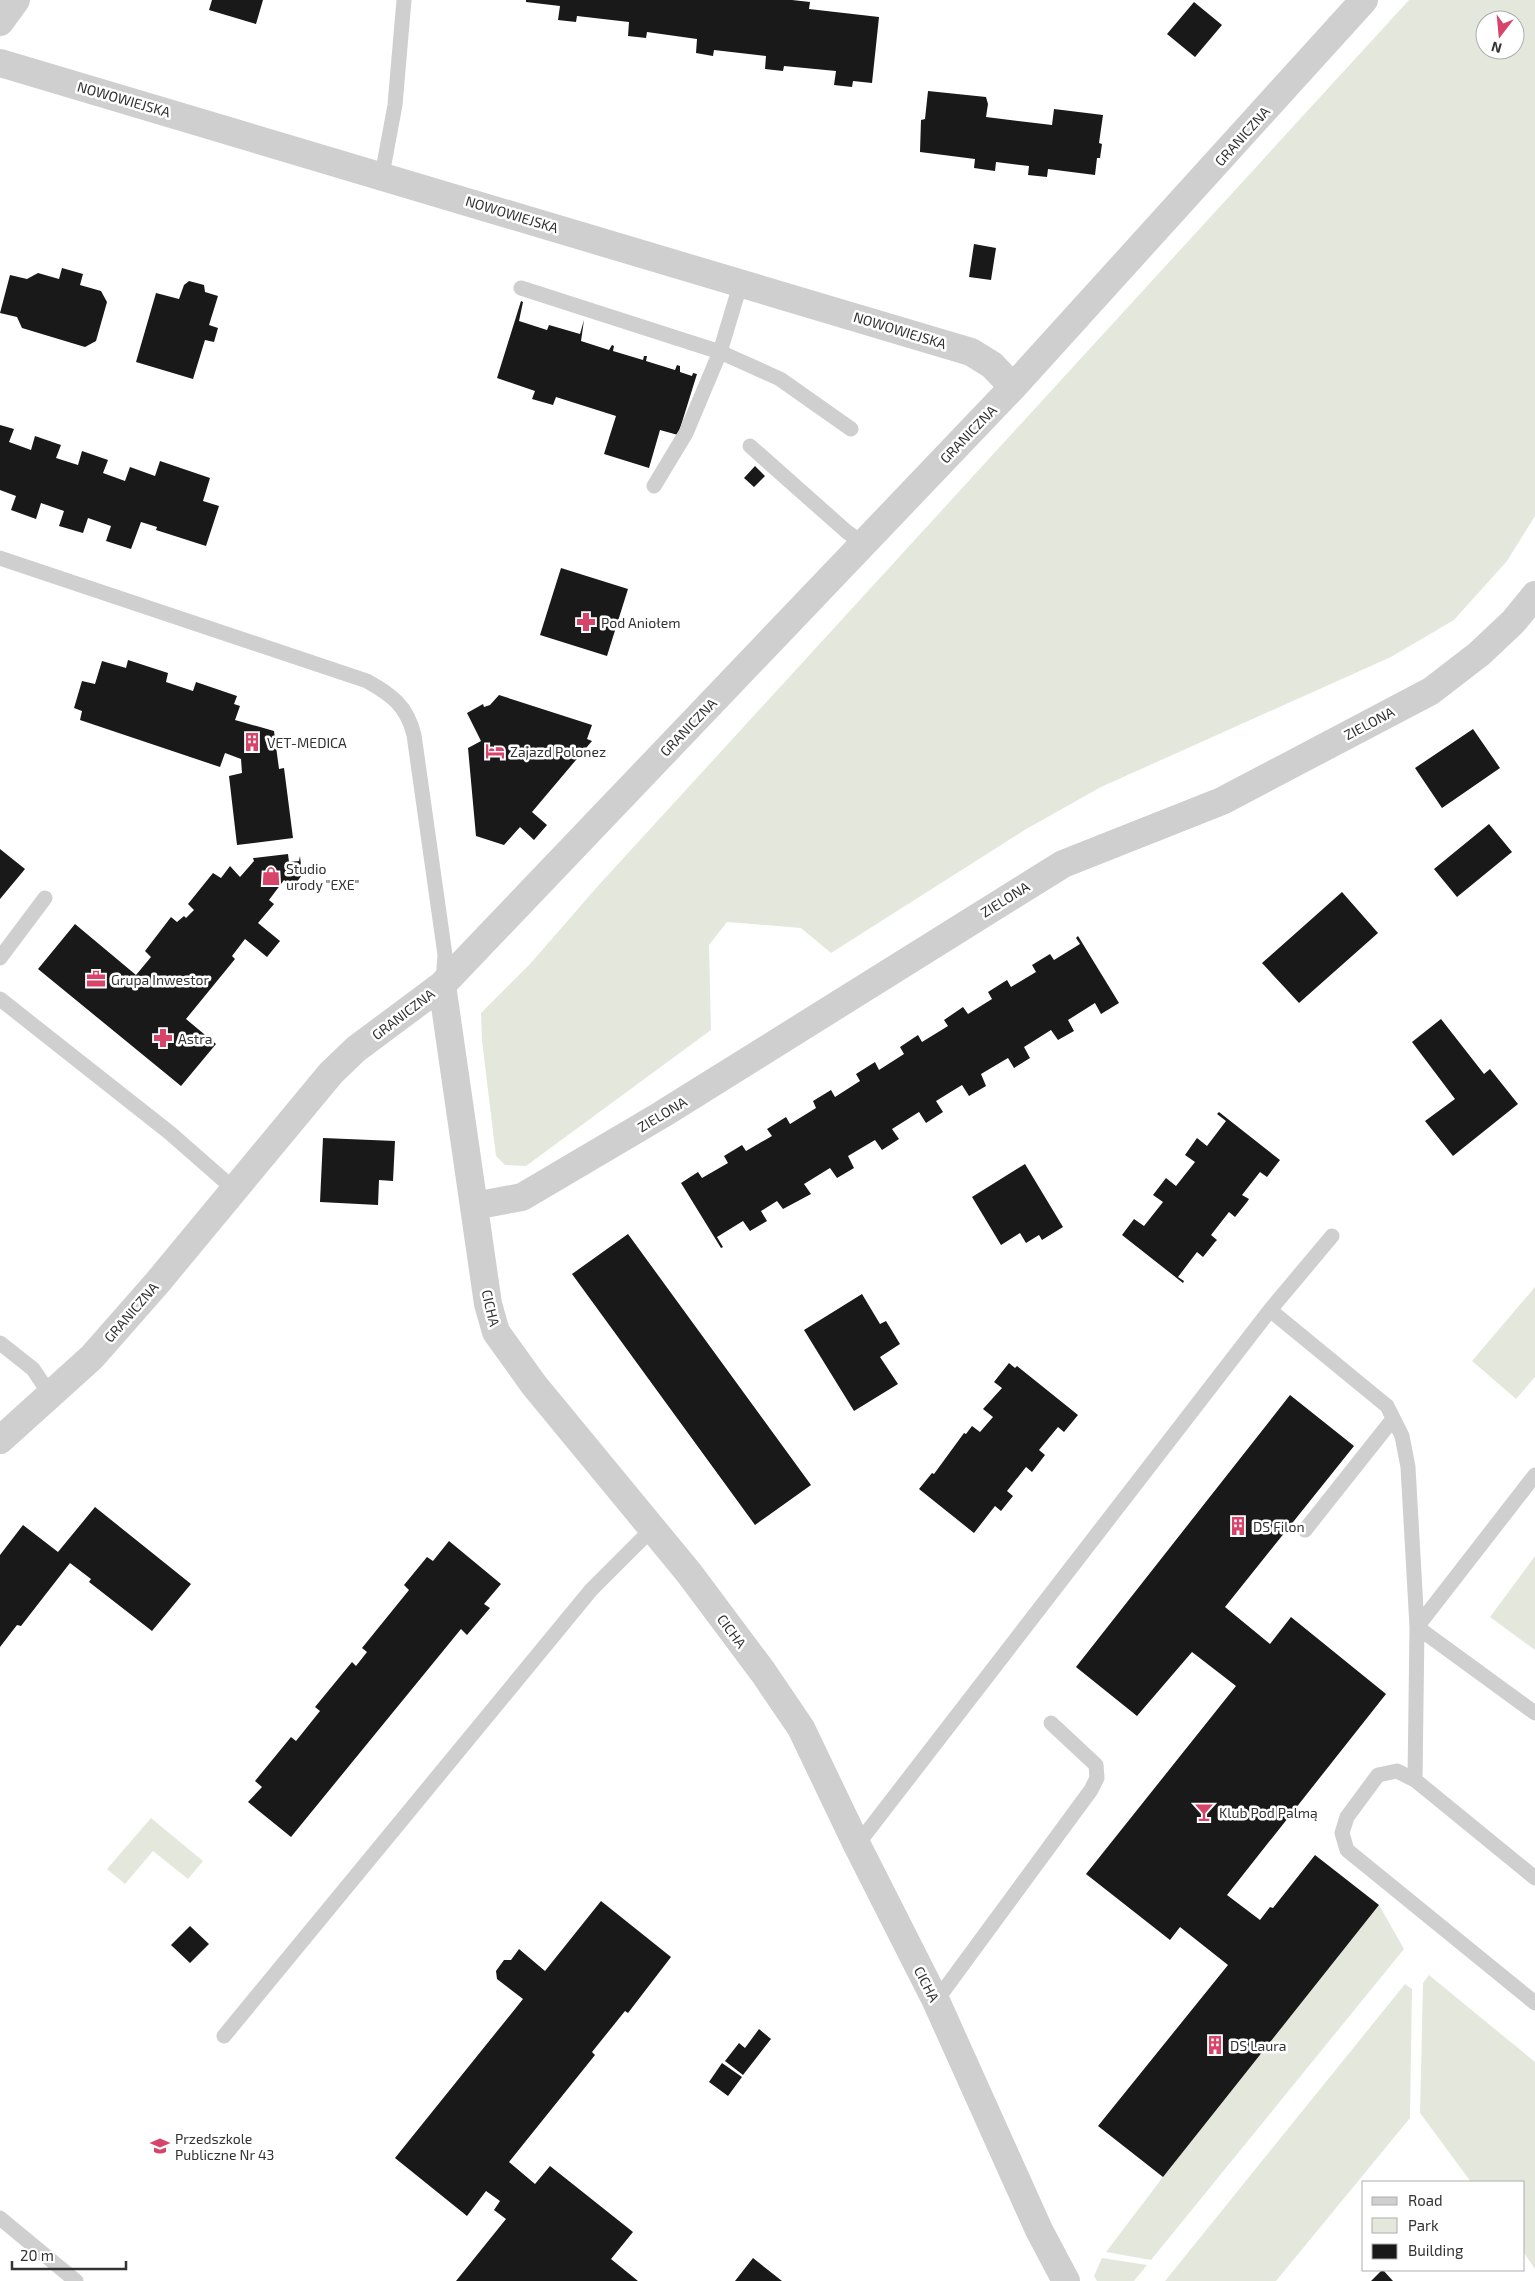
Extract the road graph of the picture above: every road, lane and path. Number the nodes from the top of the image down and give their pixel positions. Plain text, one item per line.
1 (16, 0) edge
2 (404, 0) edge
3 (1364, 0) edge
4 (0, 22) edge
5 (0, 63) edge
6 (382, 175) junction
7 (741, 282) junction
8 (521, 288) dead end
9 (720, 352) junction
10 (1012, 387) junction
11 (851, 429) dead end
12 (750, 446) dead end
13 (654, 486) dead end
14 (863, 543) junction
15 (0, 558) edge
16 (1535, 595) edge
17 (45, 898) dead end
18 (0, 958) edge
19 (442, 985) junction
20 (0, 999) edge
21 (235, 1190) junction
22 (474, 1206) junction
23 (1332, 1236) dead end
24 (1270, 1310) junction
25 (0, 1343) edge
26 (51, 1396) junction
27 (1394, 1419) junction
28 (0, 1440) edge
29 (1535, 1475) edge
30 (651, 1530) junction
31 (1305, 1530) dead end
32 (1416, 1627) junction
33 (1535, 1713) edge
34 (1051, 1723) dead end
35 (1415, 1780) junction
36 (857, 1845) junction
37 (1535, 1878) edge
38 (936, 2001) junction
39 (1535, 2003) edge
40 (224, 2036) dead end
41 (0, 2218) edge
42 (76, 2281) edge
43 (1066, 2281) edge

1 - 4 street
2 - 6 lane
3 - 10 street, GRANICZNA
5 - 6 street, NOWOWIEJSKA
6 - 7 street, NOWOWIEJSKA
7 - 9 lane
7 - 10 street, NOWOWIEJSKA
8 - 9 lane
9 - 11 lane
9 - 13 lane
10 - 14 street, GRANICZNA
12 - 14 lane
14 - 19 street, GRANICZNA
15 - 19 lane
16 - 22 street, ZIELONA
17 - 18 lane
19 - 21 street, GRANICZNA
19 - 22 street, CICHA
20 - 21 lane
21 - 26 street, GRANICZNA
22 - 30 street, CICHA
23 - 24 lane
24 - 27 lane
24 - 36 lane
25 - 26 lane
26 - 28 street, GRANICZNA
27 - 31 lane
27 - 32 lane
29 - 32 lane
30 - 36 street, CICHA
30 - 40 lane
32 - 33 lane
32 - 35 lane
34 - 38 lane
35 - 37 lane
35 - 39 lane
36 - 38 street, CICHA
38 - 43 street, CICHA
41 - 42 lane

